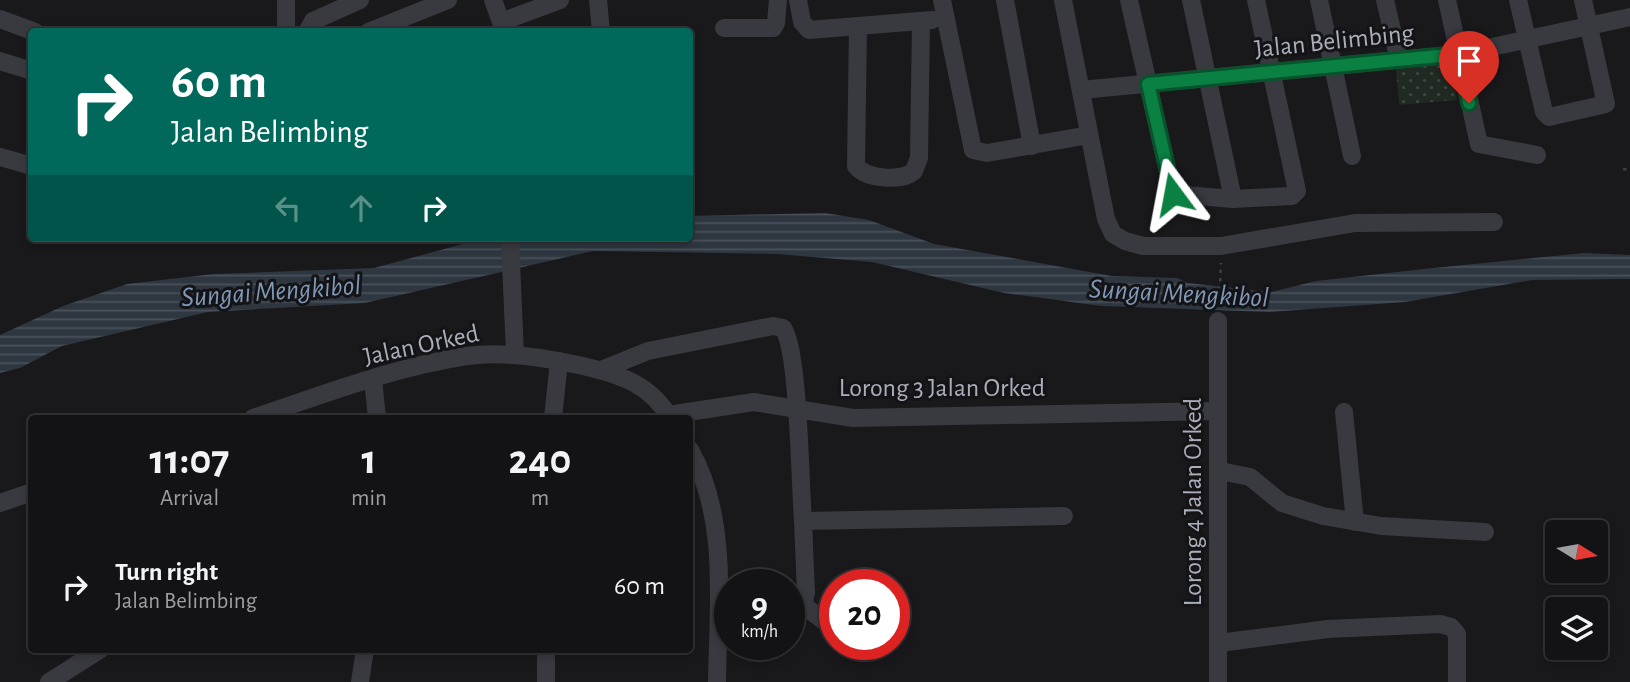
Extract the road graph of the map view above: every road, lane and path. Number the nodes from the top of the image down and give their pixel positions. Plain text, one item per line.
1 (286, 0) edge
2 (448, 0) edge
3 (493, 0) edge
4 (560, 0) edge
5 (598, 0) edge
6 (778, 0) edge
7 (799, 0) edge
8 (942, 0) edge
9 (1005, 0) edge
10 (1063, 0) edge
11 (1129, 0) edge
12 (1191, 0) edge
13 (1256, 0) edge
14 (1319, 0) edge
15 (1385, 0) edge
16 (1447, 0) edge
17 (1518, 0) edge
18 (1583, 0) edge
19 (357, 1) edge
20 (1630, 16) edge
21 (946, 18) junction
22 (0, 19) edge
23 (921, 21) junction
24 (858, 26) junction
25 (286, 28) edge
26 (309, 28) edge
27 (366, 28) edge
28 (377, 28) edge
29 (601, 28) edge
30 (724, 28) dead end
31 (1589, 28) junction
32 (28, 29) edge
33 (1528, 41) junction
34 (1460, 54) junction
35 (1399, 60) junction
36 (0, 61) edge
37 (1333, 65) junction
38 (28, 70) edge
39 (1274, 72) junction
40 (1208, 78) junction
41 (1148, 84) junction
42 (1081, 90) junction
43 (1089, 135) junction
44 (1032, 146) junction
45 (1537, 155) dead end
46 (1352, 156) dead end
47 (0, 157) edge
48 (28, 165) edge
49 (1623, 169) dead end
50 (1630, 170) edge
51 (1233, 199) junction
52 (1494, 222) dead end
53 (510, 242) edge
54 (1221, 254) junction
55 (1218, 321) joint
56 (515, 355) junction
57 (559, 361) junction
58 (601, 370) junction
59 (373, 379) junction
60 (797, 407) junction
61 (1218, 411) junction
62 (1344, 412) dead end
63 (262, 415) edge
64 (377, 415) edge
65 (553, 415) edge
66 (668, 415) edge
67 (675, 415) edge
68 (693, 458) edge
69 (1220, 471) junction
70 (28, 493) edge
71 (0, 503) edge
72 (1064, 516) dead end
73 (803, 521) junction
74 (1355, 522) junction
75 (1485, 532) dead end
76 (719, 569) edge
77 (805, 569) edge
78 (805, 569) edge
79 (805, 595) edge
80 (1219, 643) junction
81 (95, 653) edge
82 (364, 653) edge
83 (546, 653) edge
84 (719, 660) edge
85 (50, 682) edge
86 (360, 682) edge
87 (546, 682) edge
88 (717, 682) edge
89 (1218, 682) edge
90 (1457, 682) edge

1 - 25 street
2 - 28 street
3 - 4 street
5 - 29 street
6 - 30 street
7 - 24 street
8 - 21 street
9 - 44 street
10 - 42 street
11 - 41 street
12 - 40 street
13 - 39 street
14 - 37 street
15 - 35 street
16 - 34 street
17 - 33 street
18 - 31 street
19 - 26 street
19 - 27 street
20 - 31 street, Jalan Belimbing
21 - 23 street
21 - 44 street
22 - 32 street
23 - 24 street
23 - 24 street
31 - 33 street, Jalan Belimbing
31 - 33 street
33 - 34 street, Jalan Belimbing
34 - 35 street, Jalan Belimbing
34 - 45 street
35 - 37 street, Jalan Belimbing
36 - 38 street
37 - 39 street, Jalan Belimbing
37 - 46 street
39 - 40 street, Jalan Belimbing
39 - 51 street
40 - 41 street, Jalan Belimbing
40 - 51 street
41 - 42 street, Jalan Belimbing
41 - 51 street
42 - 43 street
43 - 44 street
43 - 54 street
47 - 48 street
49 - 50 path
52 - 54 street
53 - 56 street
54 - 55 path
55 - 61 street, Lorong 4 Jalan Orked
56 - 57 street, Jalan Orked
56 - 59 street, Jalan Orked
57 - 58 street, Jalan Orked
57 - 65 street
58 - 60 street
58 - 66 street, Jalan Orked
59 - 63 street, Jalan Orked
59 - 64 street
60 - 61 street, Lorong 3 Jalan Orked
60 - 67 street, Lorong 3 Jalan Orked
60 - 73 street
61 - 69 street, Lorong 4 Jalan Orked
62 - 74 street
68 - 76 street
69 - 74 street
69 - 80 street, Lorong 4 Jalan Orked
70 - 71 street
72 - 73 street
73 - 78 street
74 - 75 street
77 - 79 street
80 - 89 street, Lorong 4 Jalan Orked
80 - 90 street
81 - 85 street
82 - 86 street
83 - 87 street
84 - 88 street

